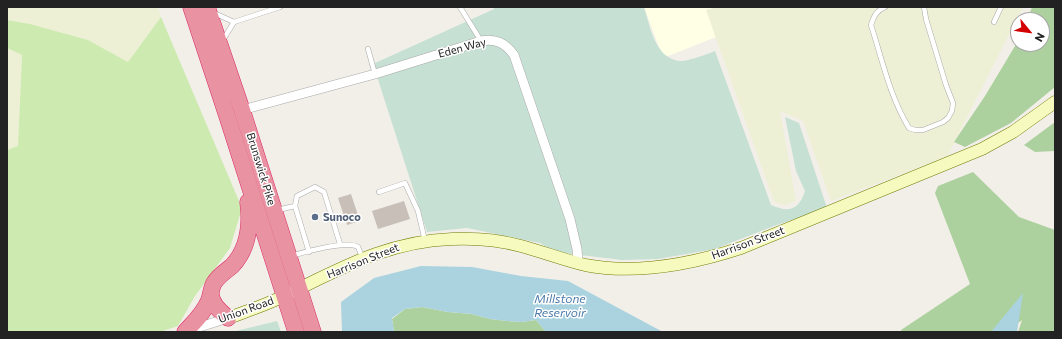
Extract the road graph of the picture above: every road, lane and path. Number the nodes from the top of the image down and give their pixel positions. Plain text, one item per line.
1 (191, 7) edge
2 (280, 7) edge
3 (460, 7) edge
4 (885, 7) edge
5 (924, 7) edge
6 (1001, 7) edge
7 (208, 9) edge
8 (234, 22) junction
9 (994, 22) dead end
10 (481, 41) junction
11 (220, 45) junction
12 (368, 49) dead end
13 (375, 74) junction
14 (1055, 102) edge
15 (242, 110) junction
16 (244, 171) junction
17 (379, 192) dead end
18 (294, 206) junction
19 (274, 211) junction
20 (425, 241) junction
21 (340, 244) junction
22 (309, 252) junction
23 (288, 256) junction
24 (363, 259) junction
25 (578, 263) junction
26 (299, 288) junction
27 (211, 294) junction
28 (284, 296) junction
29 (228, 318) junction
30 (185, 332) edge
31 (296, 332) edge
32 (313, 332) edge

1 - 16 highway, Brunswick Pike
2 - 8 lane
3 - 10 lane
4 - 5 lane
6 - 9 lane
7 - 8 lane
7 - 11 highway, Brunswick Pike
8 - 11 lane
10 - 13 street, Eden Way
10 - 25 street, Eden Way
11 - 15 highway, Brunswick Pike
12 - 13 lane
13 - 15 street, Eden Way
14 - 25 street, Harrison Street
15 - 19 highway, Brunswick Pike
16 - 27 highway
16 - 28 highway, Brunswick Pike
17 - 20 lane
18 - 19 lane
18 - 21 lane
18 - 22 lane
19 - 23 highway, Brunswick Pike
20 - 24 street, Harrison Street
20 - 25 street, Harrison Street
21 - 22 lane
21 - 24 lane
22 - 23 lane
23 - 26 highway, Brunswick Pike
24 - 26 street, Harrison Street
26 - 28 street, Harrison Street
26 - 32 highway, Brunswick Pike
27 - 29 highway
27 - 30 highway
28 - 29 street, Union Road
28 - 31 highway, Brunswick Pike
29 - 30 street, Union Road

